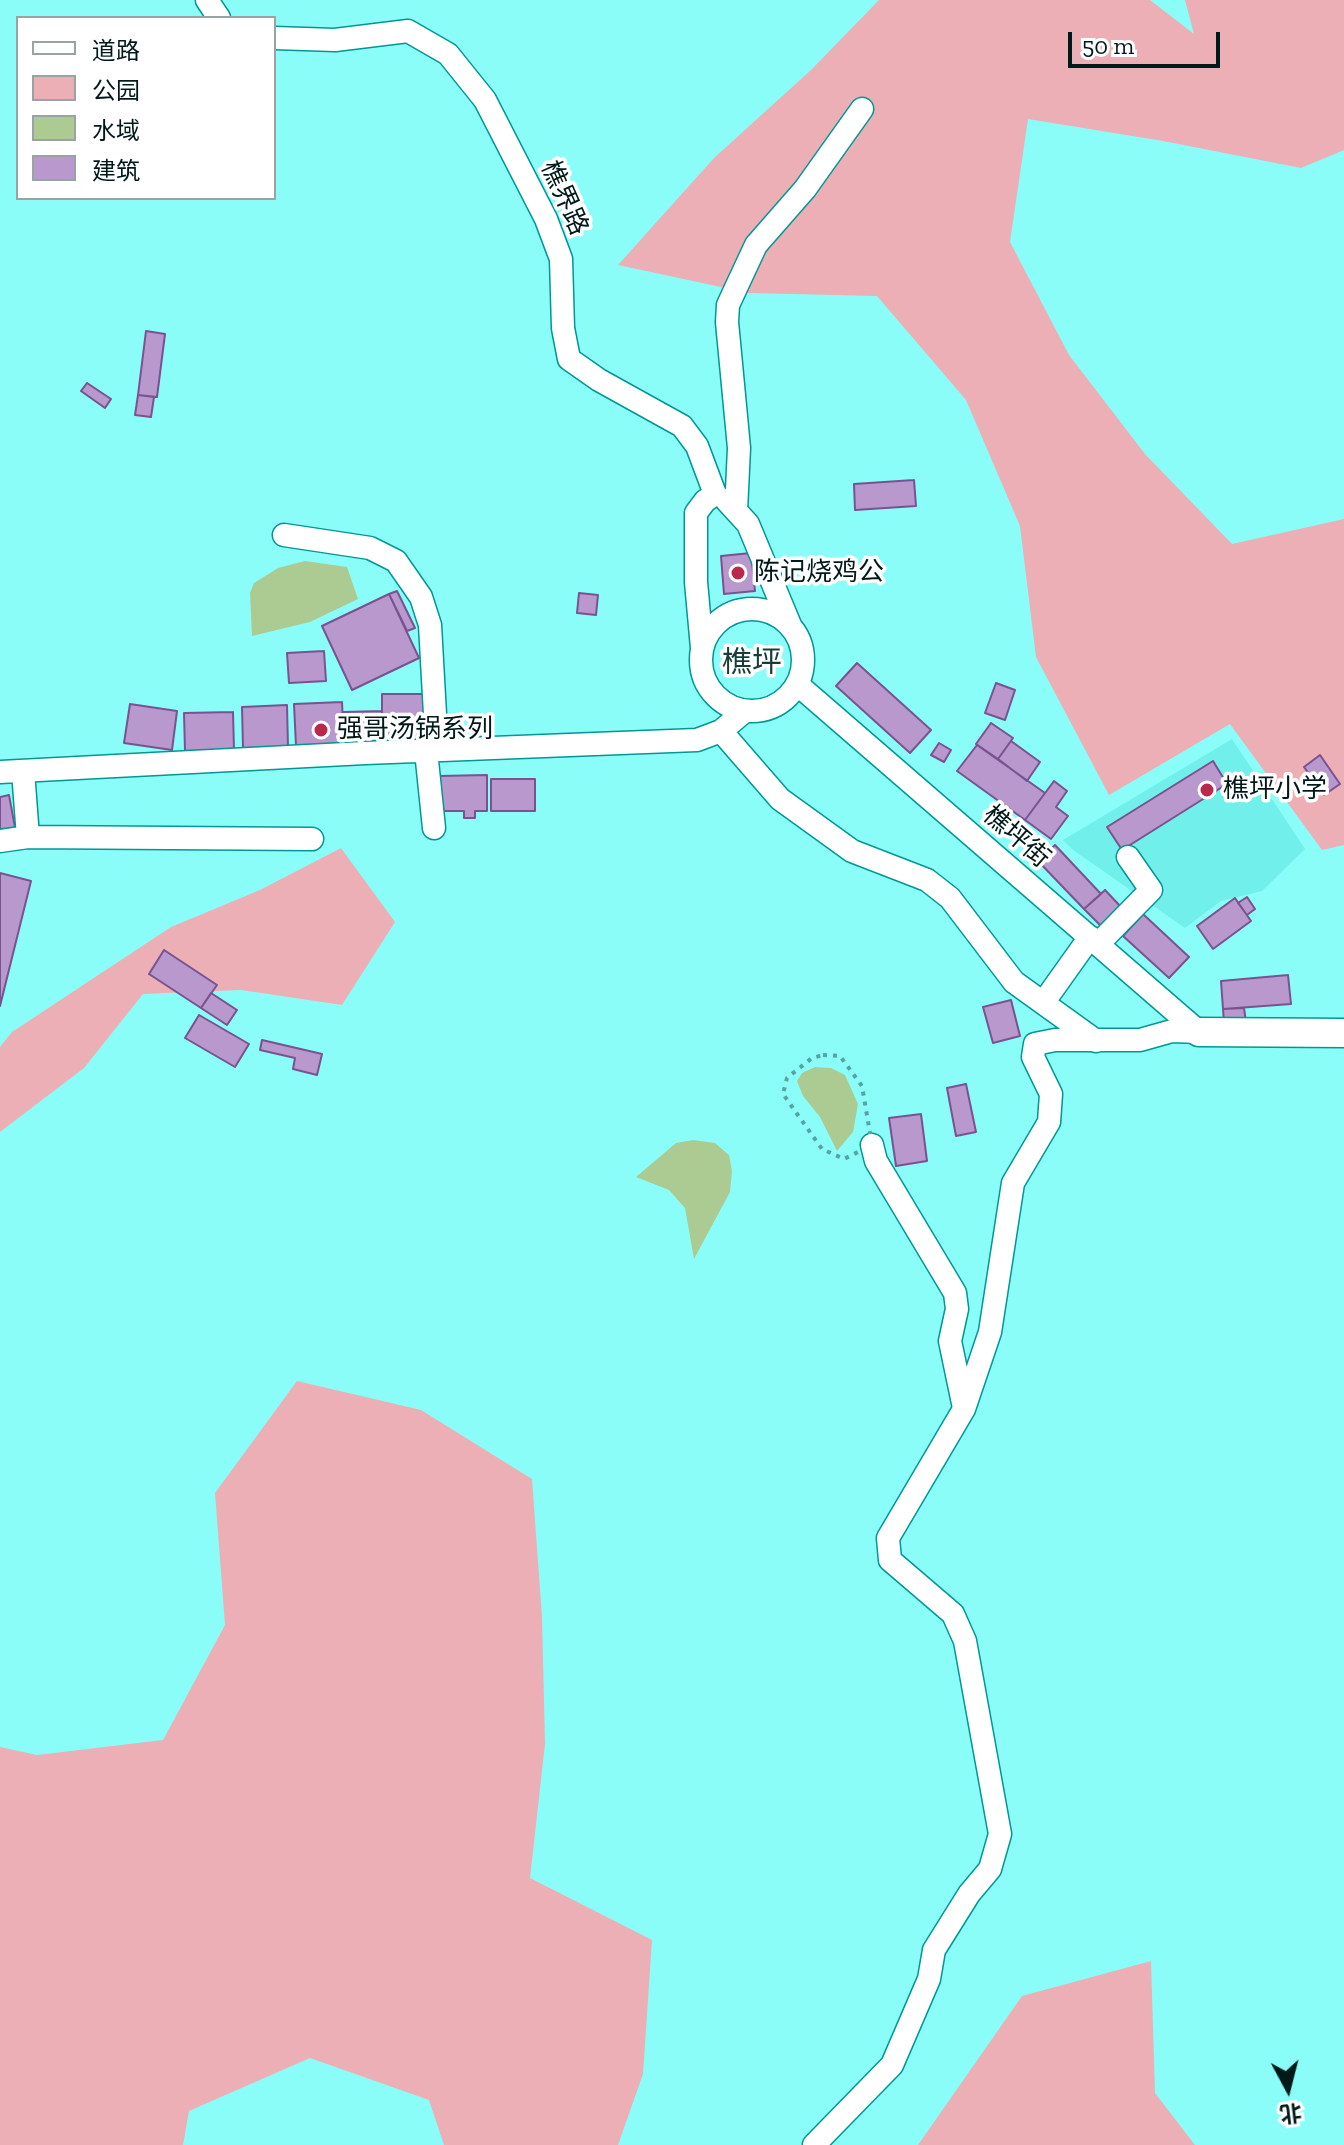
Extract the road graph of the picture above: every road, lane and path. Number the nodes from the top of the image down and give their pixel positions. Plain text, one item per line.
1 (276, 38) edge
2 (862, 109) dead end
3 (715, 494) junction
4 (736, 511) junction
5 (284, 535) dead end
6 (790, 626) junction
7 (702, 648) junction
8 (797, 684) junction
9 (745, 711) junction
10 (721, 731) junction
11 (432, 750) junction
12 (23, 771) junction
13 (0, 772) edge
14 (434, 828) dead end
15 (28, 837) junction
16 (312, 839) dead end
17 (0, 841) edge
18 (1128, 857) dead end
19 (1094, 941) junction
20 (1043, 1003) junction
21 (1199, 1032) junction
22 (1344, 1033) edge
23 (1096, 1041) junction
24 (872, 1145) junction
25 (964, 1409) junction
26 (814, 2145) edge

1 - 3 street, 樵界路
2 - 4 street
3 - 4 street
3 - 7 street
4 - 6 street
5 - 11 street
6 - 7 street
6 - 8 street
7 - 9 street
8 - 9 street
8 - 19 street, 樵坪街
9 - 10 street
10 - 11 street
10 - 20 street
11 - 12 street
11 - 14 street
12 - 13 street
12 - 15 street
15 - 16 street
15 - 17 street
18 - 19 street
19 - 20 street
19 - 21 street, 樵坪街
20 - 23 street
21 - 22 main road
21 - 23 street
23 - 25 street
24 - 24 path
24 - 25 street
25 - 26 street

